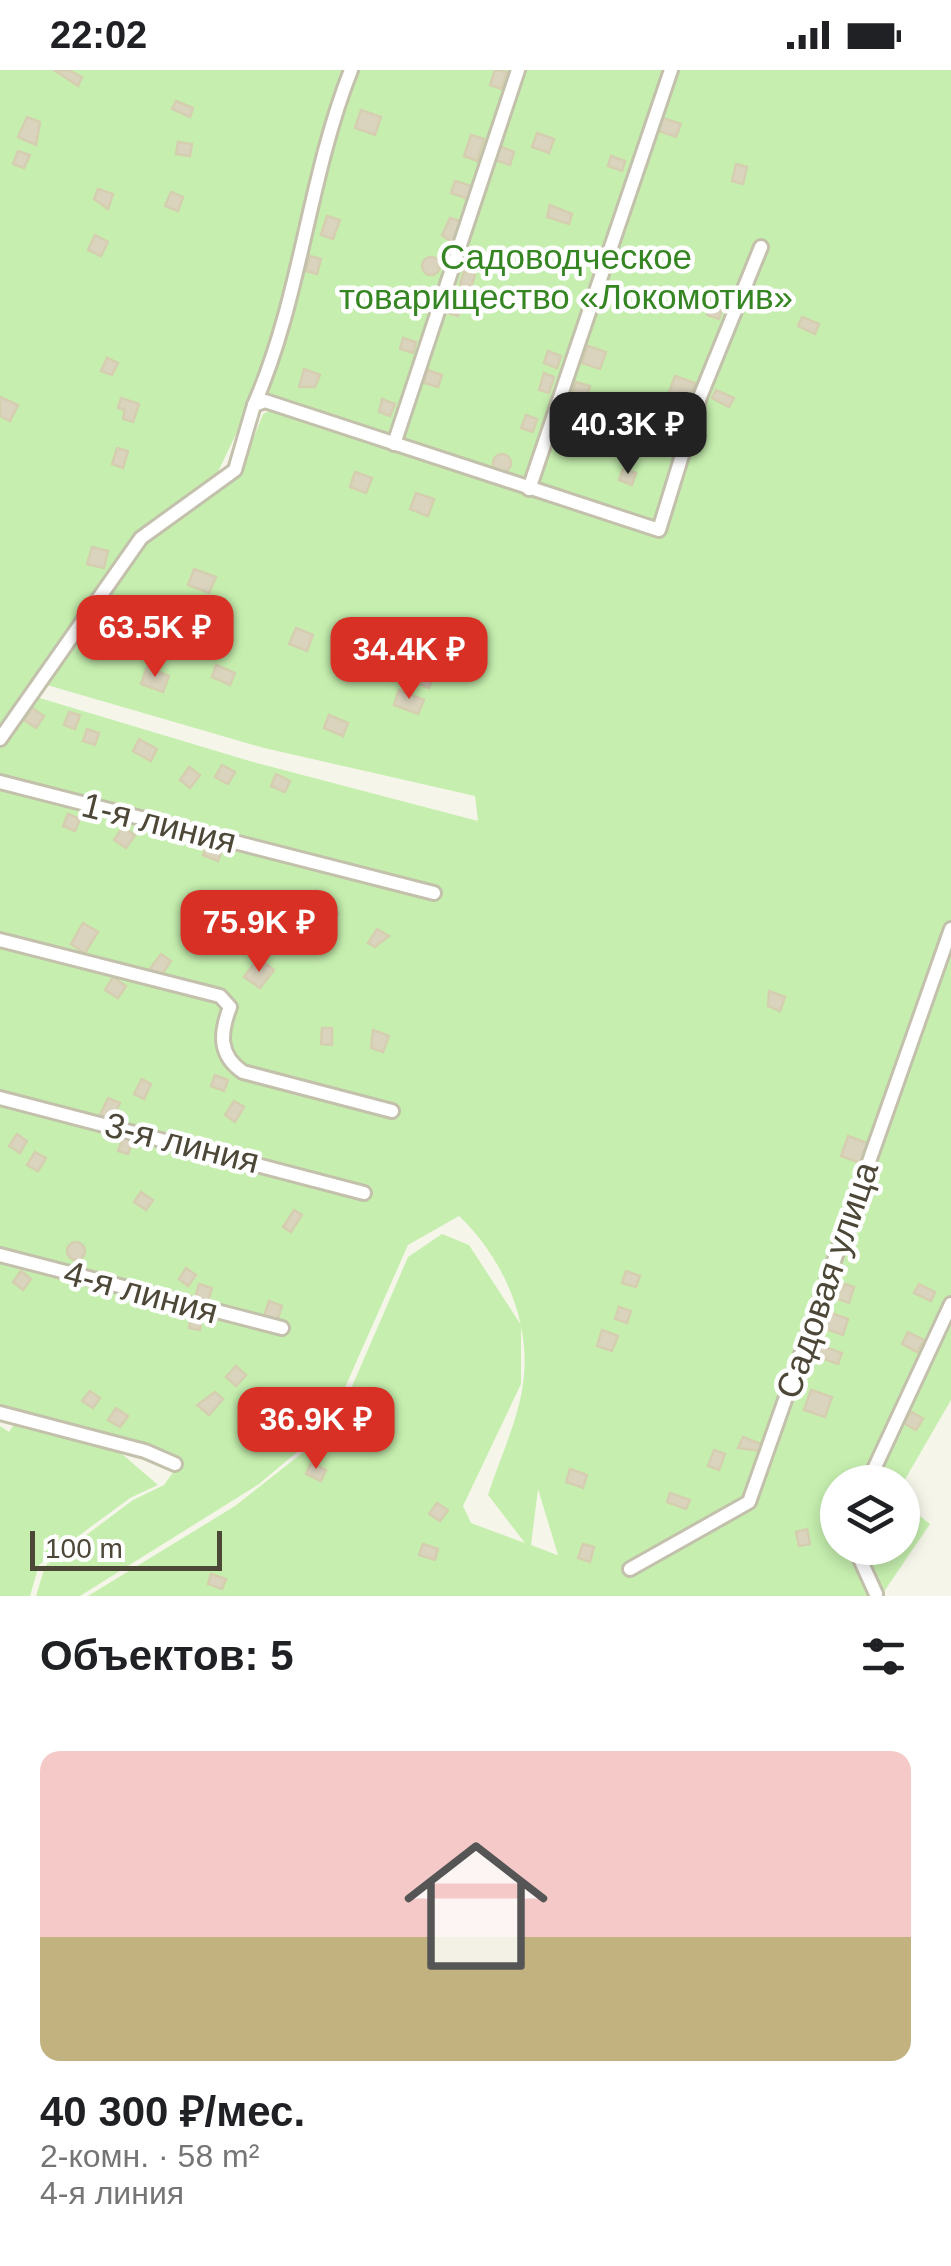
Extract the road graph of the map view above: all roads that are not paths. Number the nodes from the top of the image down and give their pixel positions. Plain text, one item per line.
1 (351, 70) edge
2 (518, 70) edge
3 (671, 70) edge
4 (761, 247) dead end
5 (254, 405) junction
6 (394, 444) junction
7 (529, 489) junction
8 (0, 739) edge
9 (0, 782) edge
10 (434, 893) dead end
11 (951, 929) edge
12 (0, 940) edge
13 (0, 1098) edge
14 (392, 1110) dead end
15 (364, 1192) dead end
16 (0, 1255) edge
17 (951, 1304) edge
18 (282, 1328) dead end
19 (0, 1413) edge
20 (175, 1464) dead end
21 (876, 1465) edge
22 (863, 1565) edge
23 (630, 1568) dead end
24 (876, 1594) dead end

1 - 5 street
2 - 6 street
3 - 7 street
4 - 7 street
5 - 6 street
5 - 8 street
6 - 7 street
9 - 10 street, 1-я линия
11 - 23 street, Садовая улица
12 - 14 street
13 - 15 street, 3-я линия
16 - 18 street, 4-я линия
17 - 21 street
19 - 20 street
22 - 24 street

